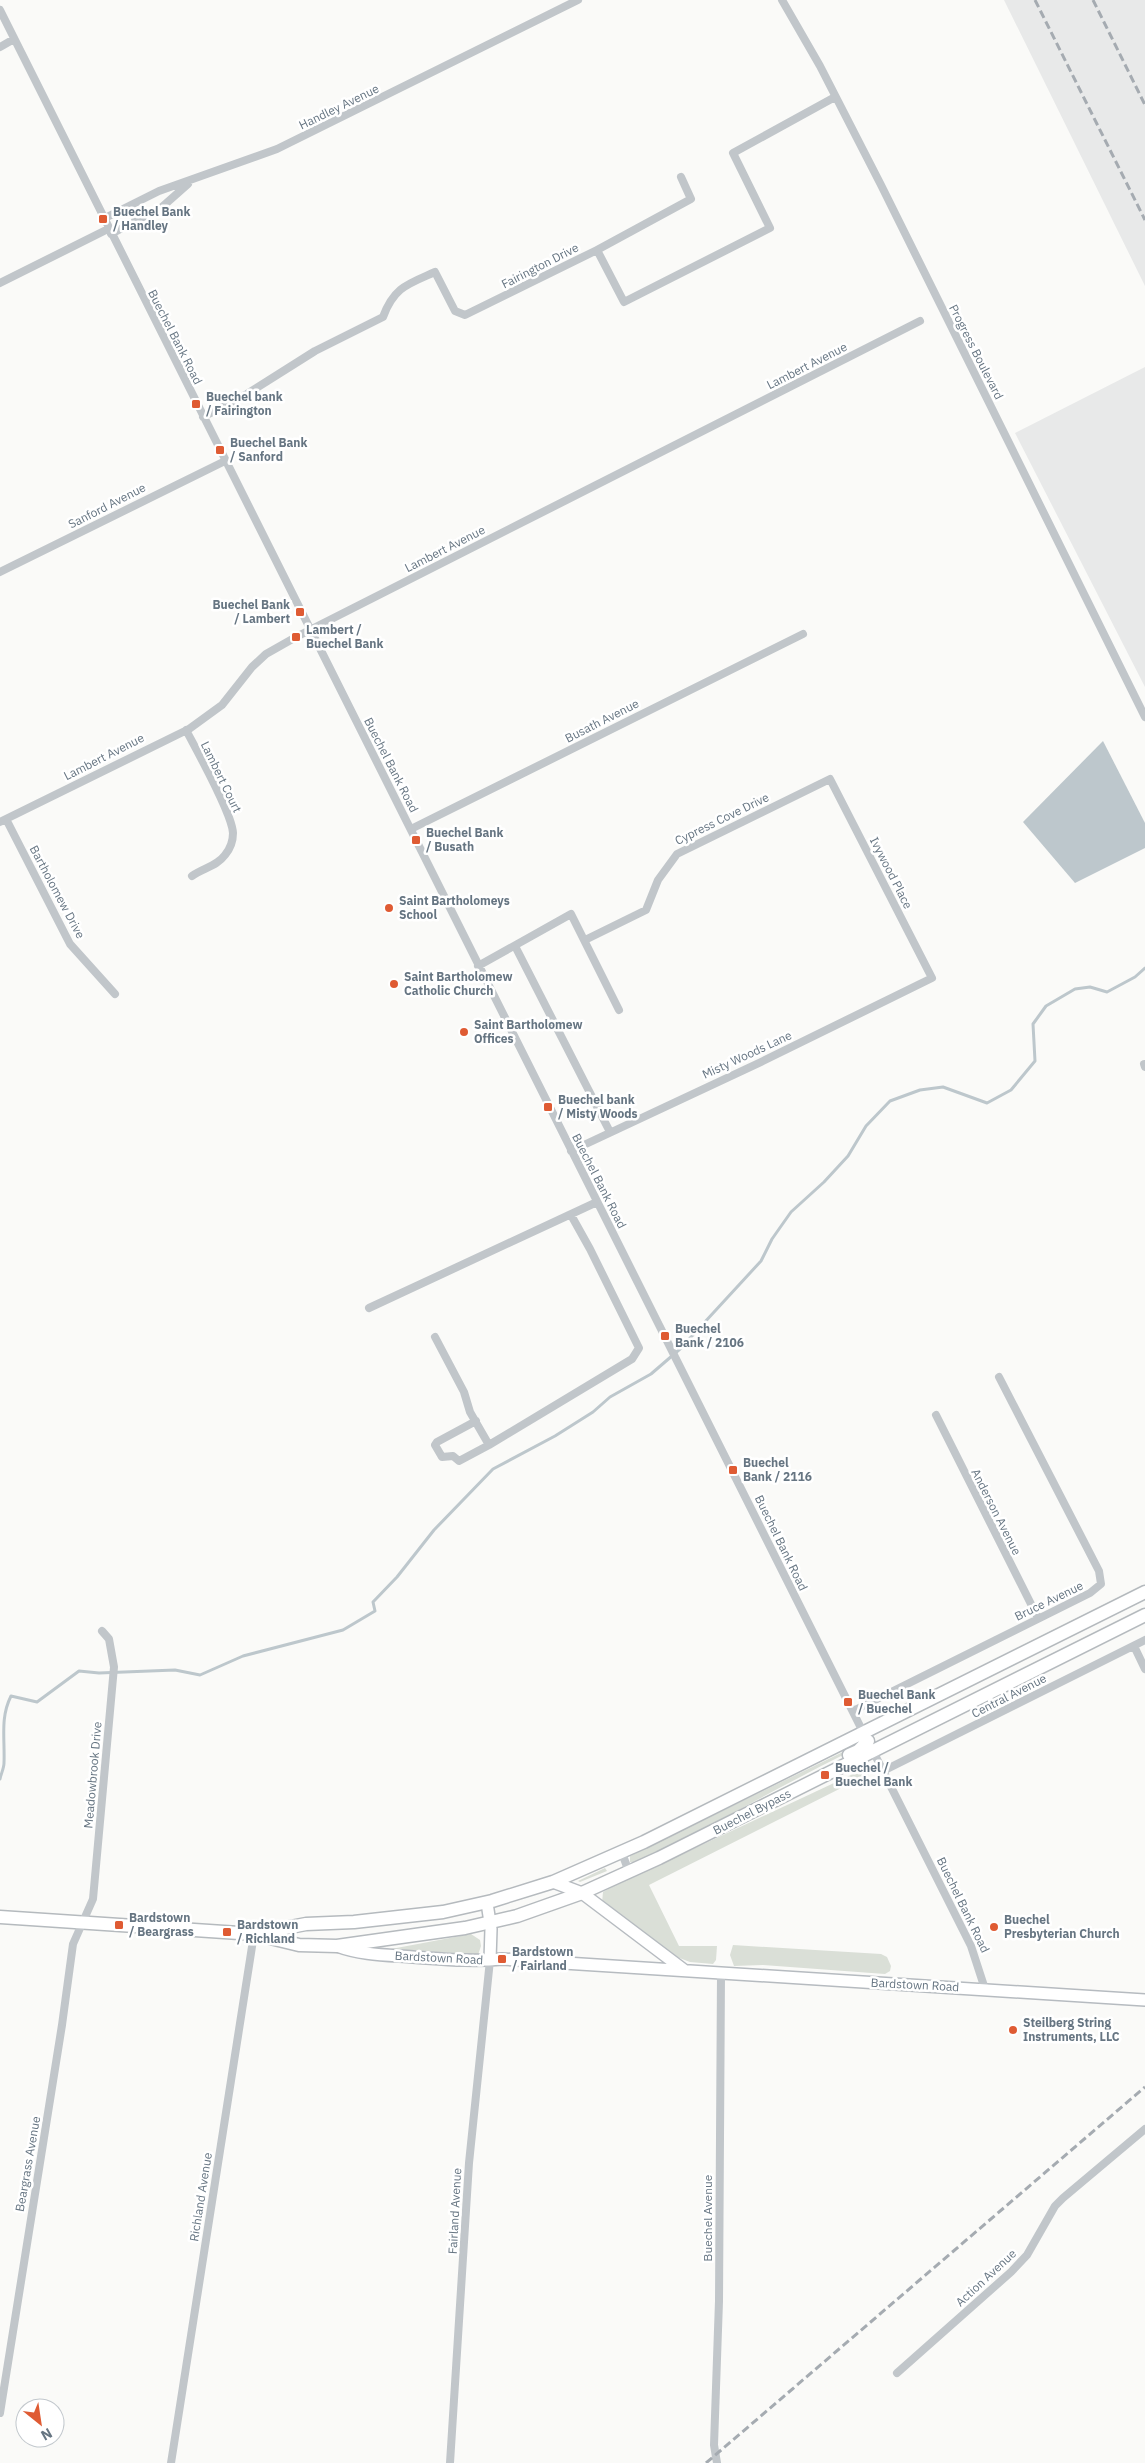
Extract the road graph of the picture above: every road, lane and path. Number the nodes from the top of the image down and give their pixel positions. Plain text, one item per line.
1 (578, 0) edge
2 (782, 0) edge
3 (0, 10) edge
4 (14, 39) junction
5 (0, 47) edge
6 (835, 97) junction
7 (681, 177) dead end
8 (191, 181) junction
9 (103, 219) junction
10 (109, 232) junction
11 (597, 250) junction
12 (0, 283) edge
13 (920, 321) dead end
14 (202, 417) junction
15 (225, 461) junction
16 (0, 572) edge
17 (310, 630) junction
18 (803, 634) dead end
19 (1145, 716) edge
20 (186, 730) junction
21 (830, 779) joint
22 (3, 820) edge
23 (411, 829) junction
24 (192, 876) dead end
25 (585, 940) junction
26 (515, 946) junction
27 (478, 966) junction
28 (932, 978) joint
29 (114, 994) dead end
30 (619, 1010) dead end
31 (610, 1132) junction
32 (571, 1151) junction
33 (597, 1202) junction
34 (571, 1215) junction
35 (369, 1308) dead end
36 (435, 1337) dead end
37 (999, 1377) dead end
38 (936, 1415) dead end
39 (476, 1422) junction
40 (489, 1445) junction
41 (1145, 1592) edge
42 (1145, 1615) edge
43 (1038, 1618) junction
44 (102, 1631) dead end
45 (1145, 1640) edge
46 (1134, 1646) junction
47 (1145, 1670) edge
48 (853, 1711) junction
49 (868, 1742) junction
50 (883, 1771) junction
51 (622, 1853) junction
52 (629, 1872) junction
53 (553, 1882) junction
54 (582, 1894) junction
55 (487, 1902) junction
56 (0, 1917) edge
57 (82, 1922) junction
58 (490, 1922) junction
59 (306, 1924) junction
60 (254, 1934) junction
61 (307, 1945) junction
62 (337, 1946) junction
63 (490, 1960) junction
64 (686, 1971) junction
65 (721, 1974) junction
66 (985, 1989) junction
67 (1145, 2000) edge
68 (1145, 2129) edge
69 (898, 2373) dead end
70 (0, 2413) edge
71 (171, 2463) edge
72 (450, 2463) edge
73 (717, 2463) edge

1 - 8 street, Handley Avenue
2 - 6 street, Progress Boulevard
3 - 4 street, Buechel Bank Road
4 - 5 street
4 - 9 street, Buechel Bank Road
6 - 11 street, Fairington Drive
6 - 19 street, Progress Boulevard
7 - 11 street
8 - 9 street, Handley Avenue
8 - 10 street
9 - 10 street, Buechel Bank Road
10 - 12 street
10 - 14 street, Buechel Bank Road
11 - 14 street, Fairington Drive
13 - 17 street, Lambert Avenue
14 - 15 street, Buechel Bank Road
15 - 16 street, Sanford Avenue
15 - 17 street, Buechel Bank Road
17 - 20 street, Lambert Avenue
17 - 23 street, Buechel Bank Road
18 - 23 street, Busath Avenue
20 - 22 street, Lambert Avenue
20 - 24 street, Lambert Court
21 - 25 street, Cypress Cove Drive
21 - 28 street, Ivywood Place
22 - 29 street, Bartholomew Drive
23 - 27 street, Buechel Bank Road
25 - 26 street
25 - 30 street
26 - 27 street
26 - 31 street
27 - 32 street, Buechel Bank Road
28 - 31 street, Misty Woods Lane
31 - 32 street, Misty Woods Lane
32 - 33 street, Buechel Bank Road
33 - 34 street
33 - 48 street, Buechel Bank Road
34 - 35 street
34 - 40 street
36 - 39 street
37 - 43 street, Bruce Avenue
38 - 43 street, Anderson Avenue
39 - 40 street
39 - 40 street
41 - 49 main road, Buechel Bypass
42 - 49 main road, Buechel Bypass
43 - 48 street, Bruce Avenue
44 - 57 street, Meadowbrook Drive
45 - 46 street, Central Avenue
46 - 47 street
46 - 50 street, Central Avenue
48 - 49 street, Buechel Bank Road
49 - 50 street, Buechel Bank Road
49 - 51 main road, Buechel Bypass
49 - 52 main road, Buechel Bypass
50 - 66 street, Buechel Bank Road
51 - 52 street
51 - 53 main road, Buechel Bypass
52 - 54 main road, Buechel Bypass
53 - 54 main road
53 - 55 main road, Buechel Bypass
54 - 58 main road, Buechel Bypass
54 - 64 main road
55 - 58 main road
55 - 59 main road, Bardstown Road
56 - 57 main road, Bardstown Road
57 - 60 main road, Bardstown Road
57 - 70 street, Beargrass Avenue
58 - 62 main road, Buechel Bypass
58 - 63 main road
59 - 60 main road, Bardstown Road
59 - 61 main road
60 - 61 main road, Bardstown Road
60 - 71 street, Richland Avenue
61 - 62 main road, Bardstown Road
62 - 63 main road, Bardstown Road
63 - 64 main road, Bardstown Road
63 - 72 street, Fairland Avenue
64 - 65 main road, Bardstown Road
65 - 66 main road, Bardstown Road
65 - 73 street, Buechel Avenue
66 - 67 main road, Bardstown Road
68 - 69 street, Action Avenue

